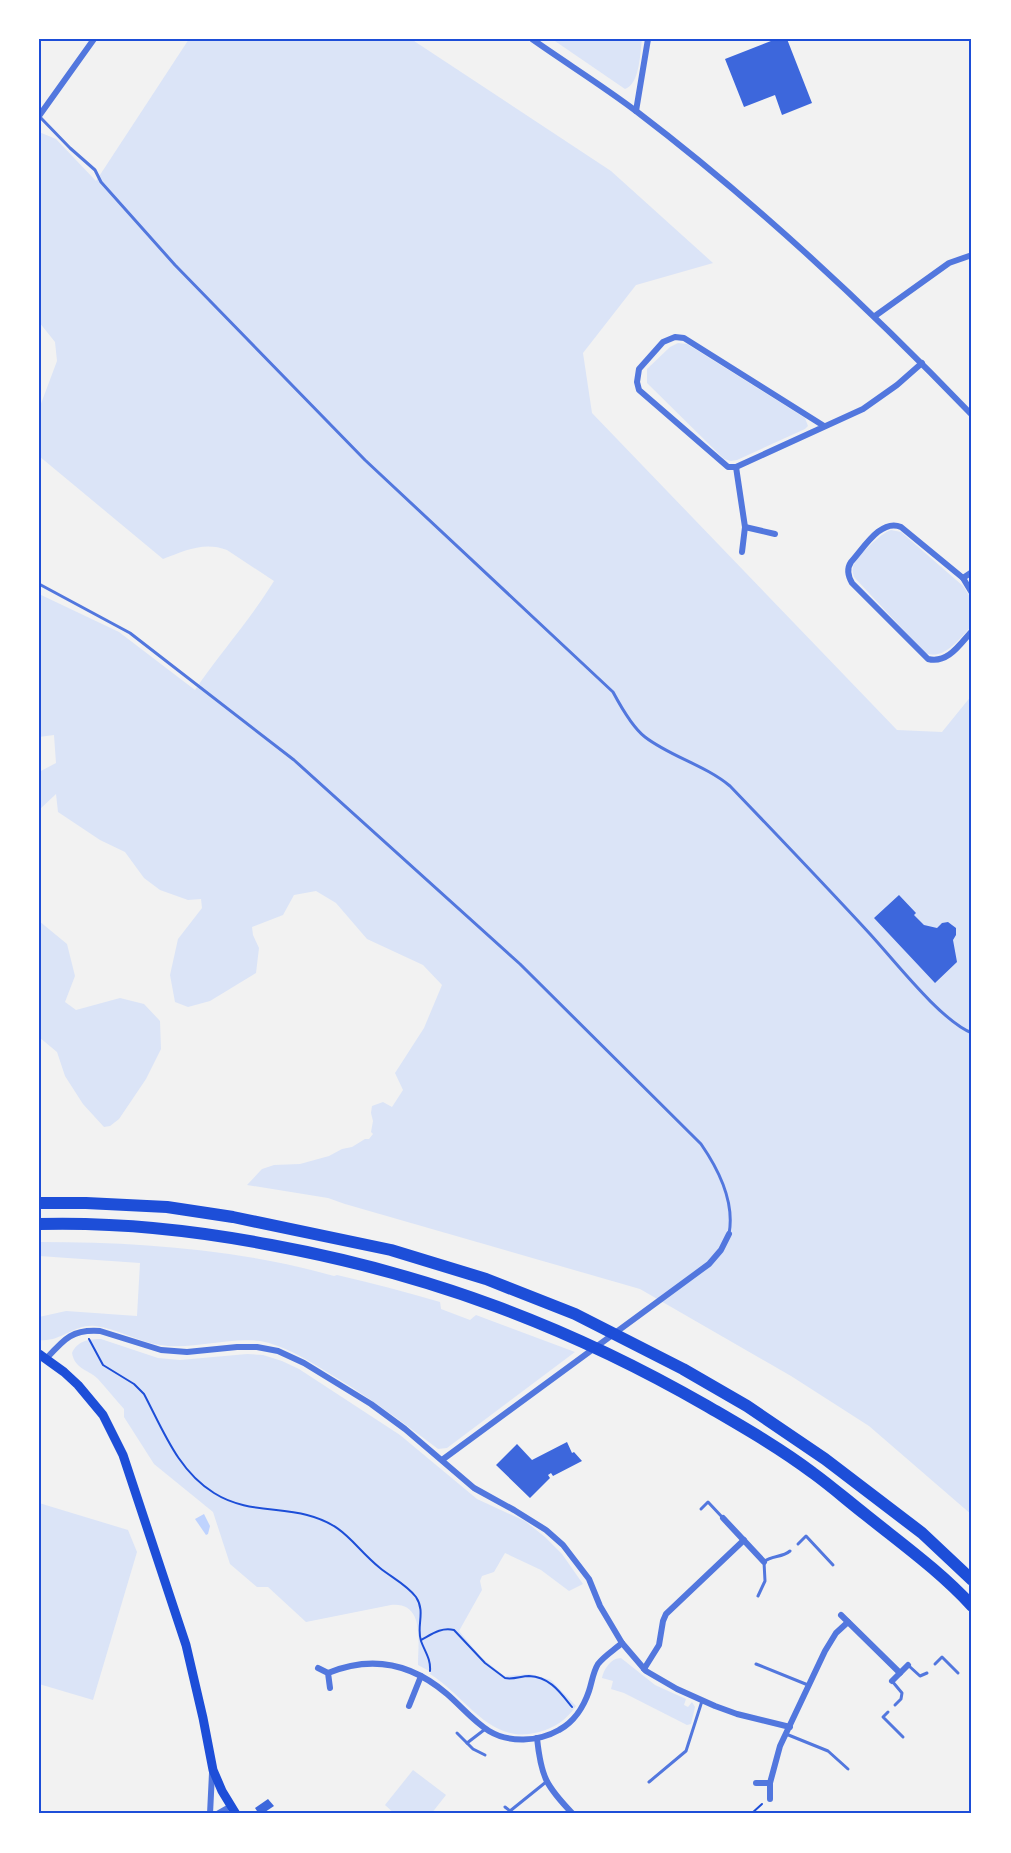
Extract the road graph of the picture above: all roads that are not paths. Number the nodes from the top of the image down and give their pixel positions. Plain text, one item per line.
1 (94, 39) edge
2 (532, 39) edge
3 (648, 39) edge
4 (636, 111) junction
5 (39, 116) edge
6 (972, 255) edge
7 (875, 316) junction
8 (922, 363) junction
9 (972, 415) edge
10 (824, 426) junction
11 (736, 467) junction
12 (745, 527) junction
13 (775, 534) dead end
14 (742, 552) dead end
15 (972, 572) edge
16 (963, 578) junction
17 (39, 584) edge
18 (972, 593) edge
19 (972, 631) edge
20 (972, 1033) edge
21 (39, 1203) edge
22 (39, 1224) edge
23 (729, 1234) joint
24 (43, 1356) edge
25 (442, 1460) junction
26 (701, 1509) dead end
27 (723, 1518) joint
28 (744, 1540) junction
29 (798, 1544) dead end
30 (789, 1551) dead end
31 (764, 1562) junction
32 (833, 1565) dead end
33 (972, 1580) edge
34 (758, 1596) dead end
35 (972, 1606) edge
36 (841, 1615) dead end
37 (848, 1622) junction
38 (622, 1643) junction
39 (756, 1664) dead end
40 (935, 1664) dead end
41 (908, 1665) joint
42 (318, 1668) dead end
43 (644, 1669) junction
44 (958, 1672) dead end
45 (328, 1673) junction
46 (900, 1673) junction
47 (927, 1673) dead end
48 (424, 1678) junction
49 (892, 1681) joint
50 (808, 1685) junction
51 (330, 1688) dead end
52 (702, 1701) junction
53 (895, 1705) dead end
54 (409, 1706) dead end
55 (888, 1712) dead end
56 (790, 1727) junction
57 (486, 1729) junction
58 (457, 1733) dead end
59 (786, 1734) junction
60 (903, 1737) dead end
61 (537, 1738) junction
62 (467, 1743) junction
63 (485, 1755) dead end
64 (848, 1768) dead end
65 (213, 1770) junction
66 (546, 1782) junction
67 (649, 1782) dead end
68 (770, 1783) junction
69 (756, 1784) dead end
70 (770, 1799) road end
71 (505, 1807) dead end
72 (233, 1810) edge
73 (512, 1813) edge
74 (210, 1814) edge
75 (217, 1814) edge
76 (573, 1814) edge

1 - 5 street
2 - 4 street
3 - 4 street
4 - 7 street
5 - 20 lane
6 - 7 street
7 - 8 street
8 - 9 street
8 - 10 street
10 - 11 street
10 - 11 street
11 - 12 street
12 - 13 street
12 - 14 street
15 - 16 street
16 - 18 street
16 - 19 street
17 - 23 lane
21 - 33 highway
22 - 35 highway
23 - 25 street
24 - 25 street
24 - 65 main road
25 - 38 street
26 - 27 lane
27 - 28 street
28 - 31 street
28 - 43 street
29 - 32 lane
30 - 31 lane
31 - 34 lane
36 - 37 street
37 - 46 street
37 - 50 street
38 - 43 street
38 - 61 street
39 - 50 lane
40 - 44 lane
41 - 46 street
41 - 47 lane
42 - 45 street
43 - 52 street
45 - 48 street
45 - 51 street
46 - 49 street
48 - 54 street
48 - 57 street
49 - 53 lane
50 - 56 street
52 - 56 street
52 - 67 lane
55 - 60 lane
56 - 59 street
57 - 61 street
57 - 62 lane
58 - 62 lane
59 - 64 lane
59 - 68 street
61 - 66 street
62 - 63 lane
65 - 72 main road
65 - 74 street
66 - 73 lane
66 - 76 street
68 - 69 street
68 - 70 street
71 - 73 lane
72 - 75 street

